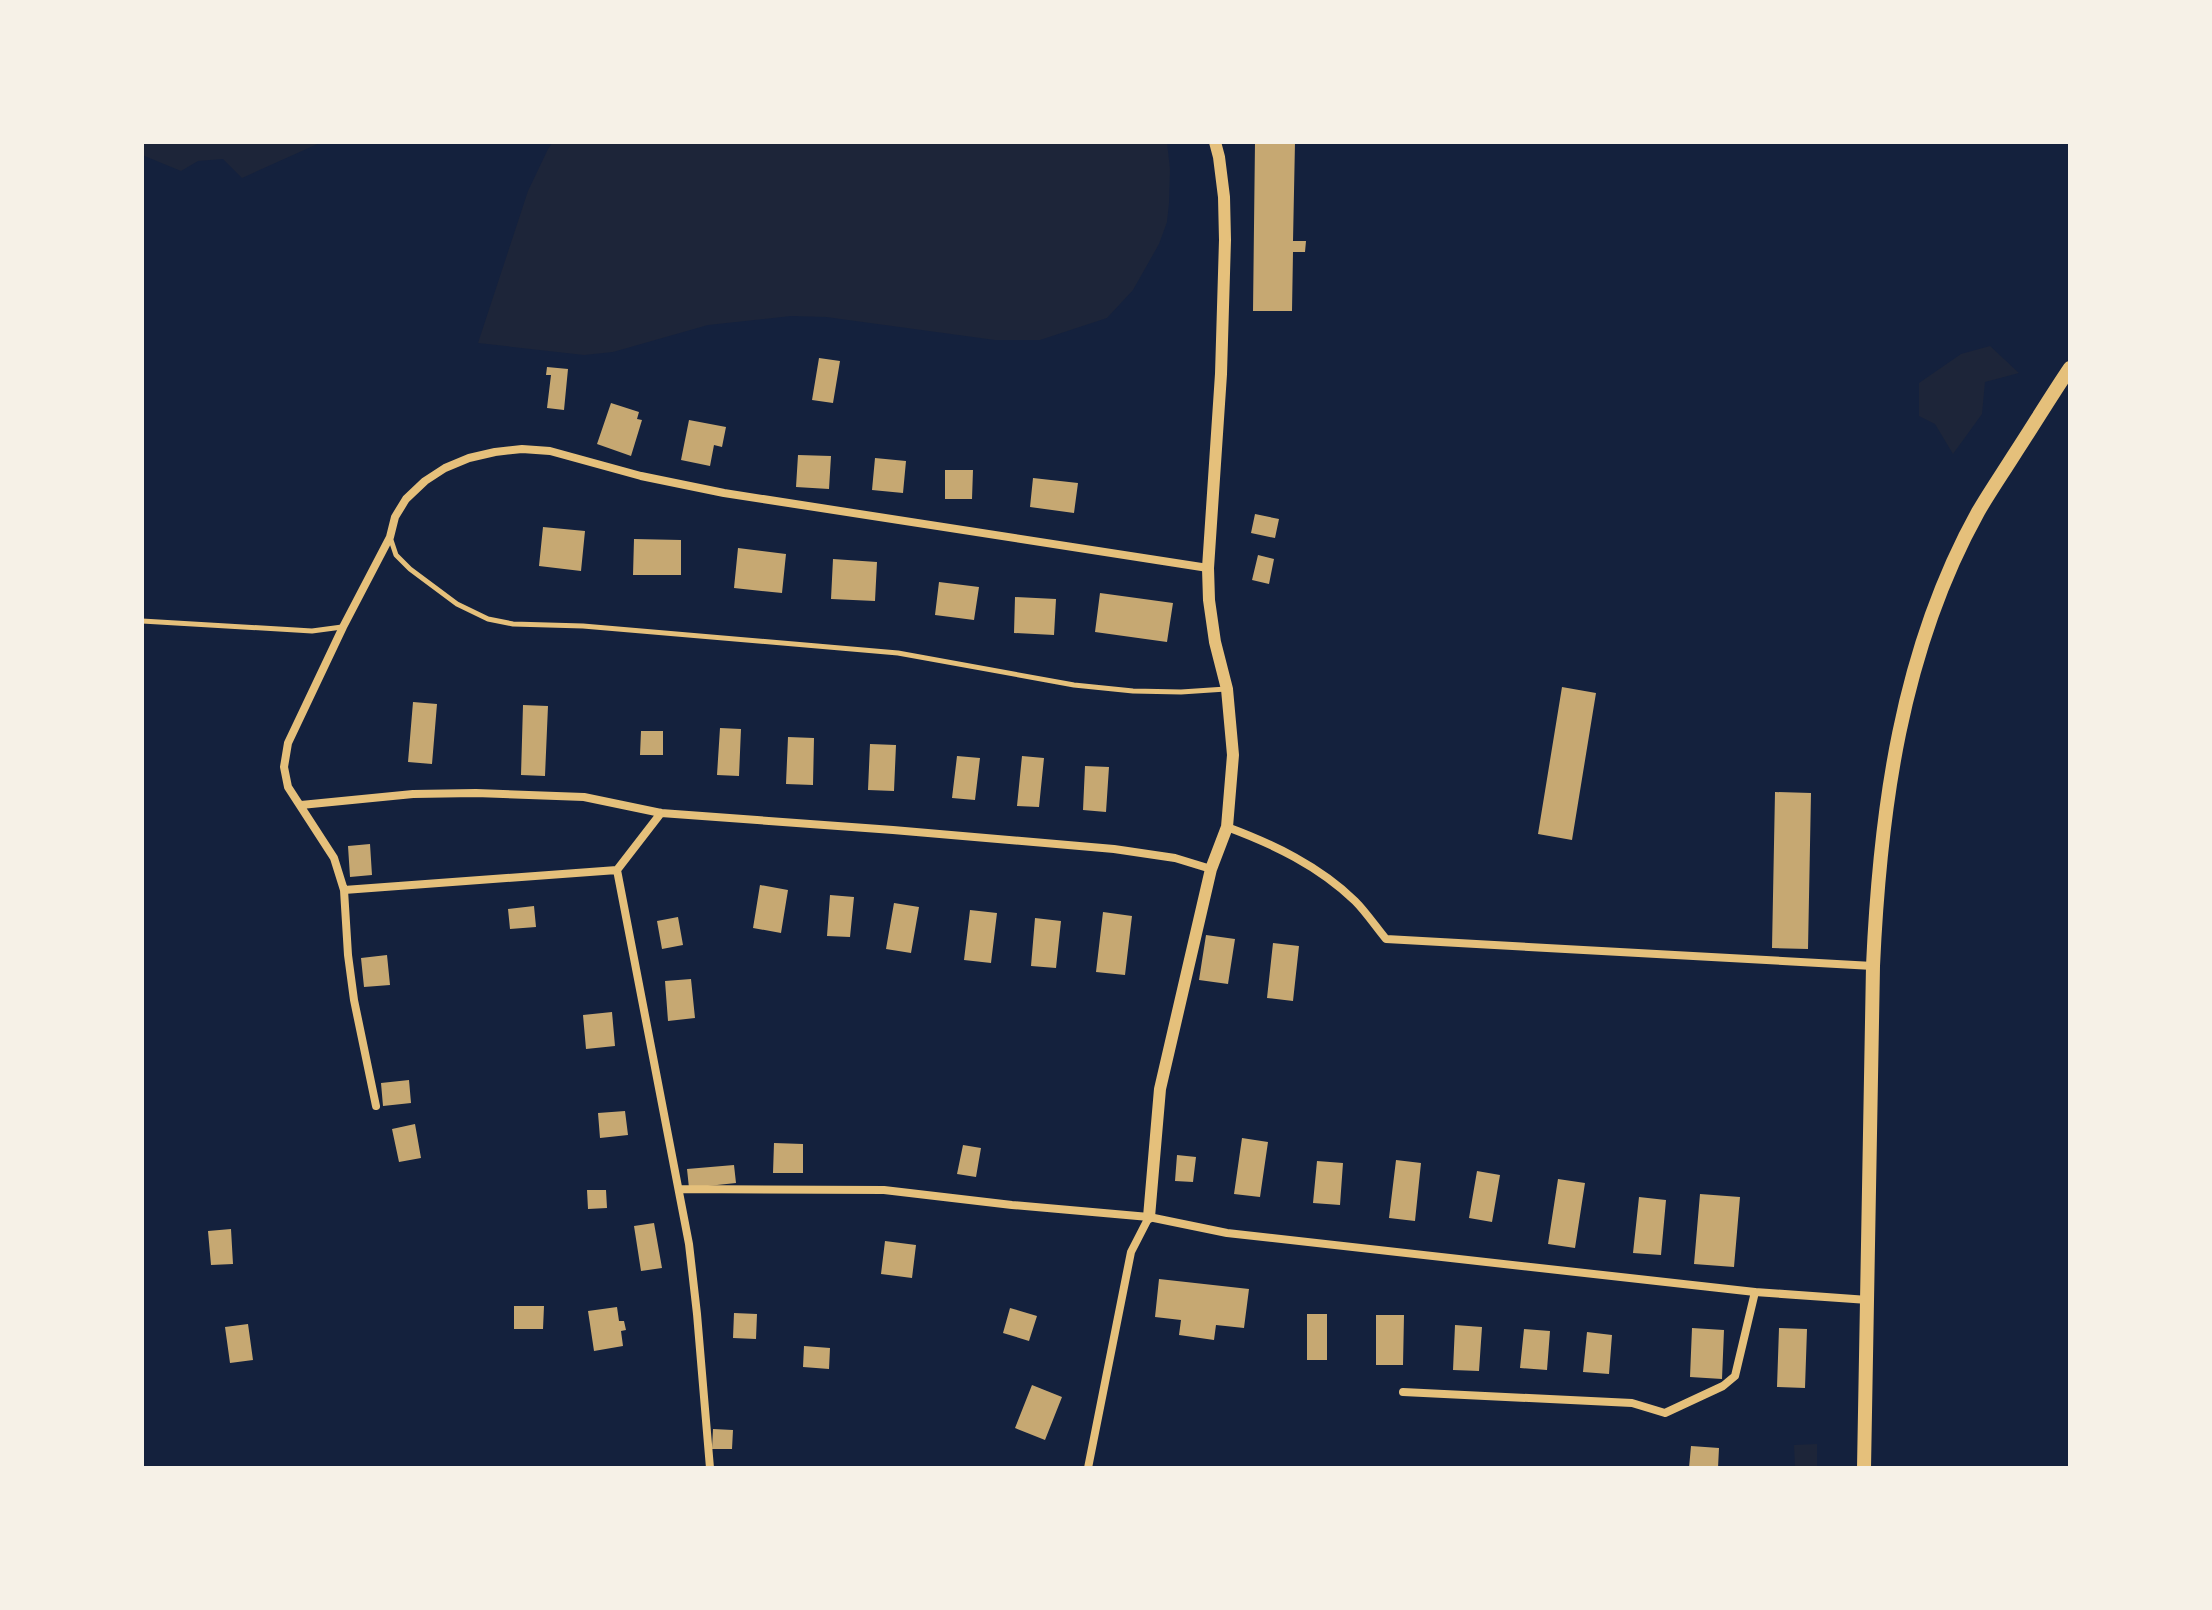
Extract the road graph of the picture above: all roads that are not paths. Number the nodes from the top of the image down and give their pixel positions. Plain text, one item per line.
1 (1215, 142) edge
2 (2070, 368) edge
3 (390, 537) junction
4 (1208, 568) junction
5 (142, 621) edge
6 (343, 627) junction
7 (1227, 689) junction
8 (301, 805) junction
9 (661, 813) junction
10 (1227, 827) junction
11 (1211, 869) junction
12 (617, 870) junction
13 (344, 890) junction
14 (1873, 966) junction
15 (376, 1106) dead end
16 (680, 1189) junction
17 (1149, 1217) junction
18 (1755, 1292) junction
19 (1868, 1300) junction
20 (1403, 1392) dead end
21 (710, 1468) edge
22 (1088, 1468) edge
23 (1864, 1468) edge

1 - 4 street
2 - 14 main road
3 - 4 street
3 - 6 street
3 - 7 lane
4 - 7 street
5 - 6 lane
6 - 8 street
7 - 10 street
8 - 9 street
8 - 13 street
9 - 11 street
9 - 12 street
10 - 11 street
10 - 14 street
11 - 17 street
12 - 13 street
12 - 16 street
13 - 15 street
14 - 19 main road
16 - 17 street
16 - 21 street
17 - 18 street
17 - 22 street
18 - 19 street
18 - 20 street
19 - 23 main road

